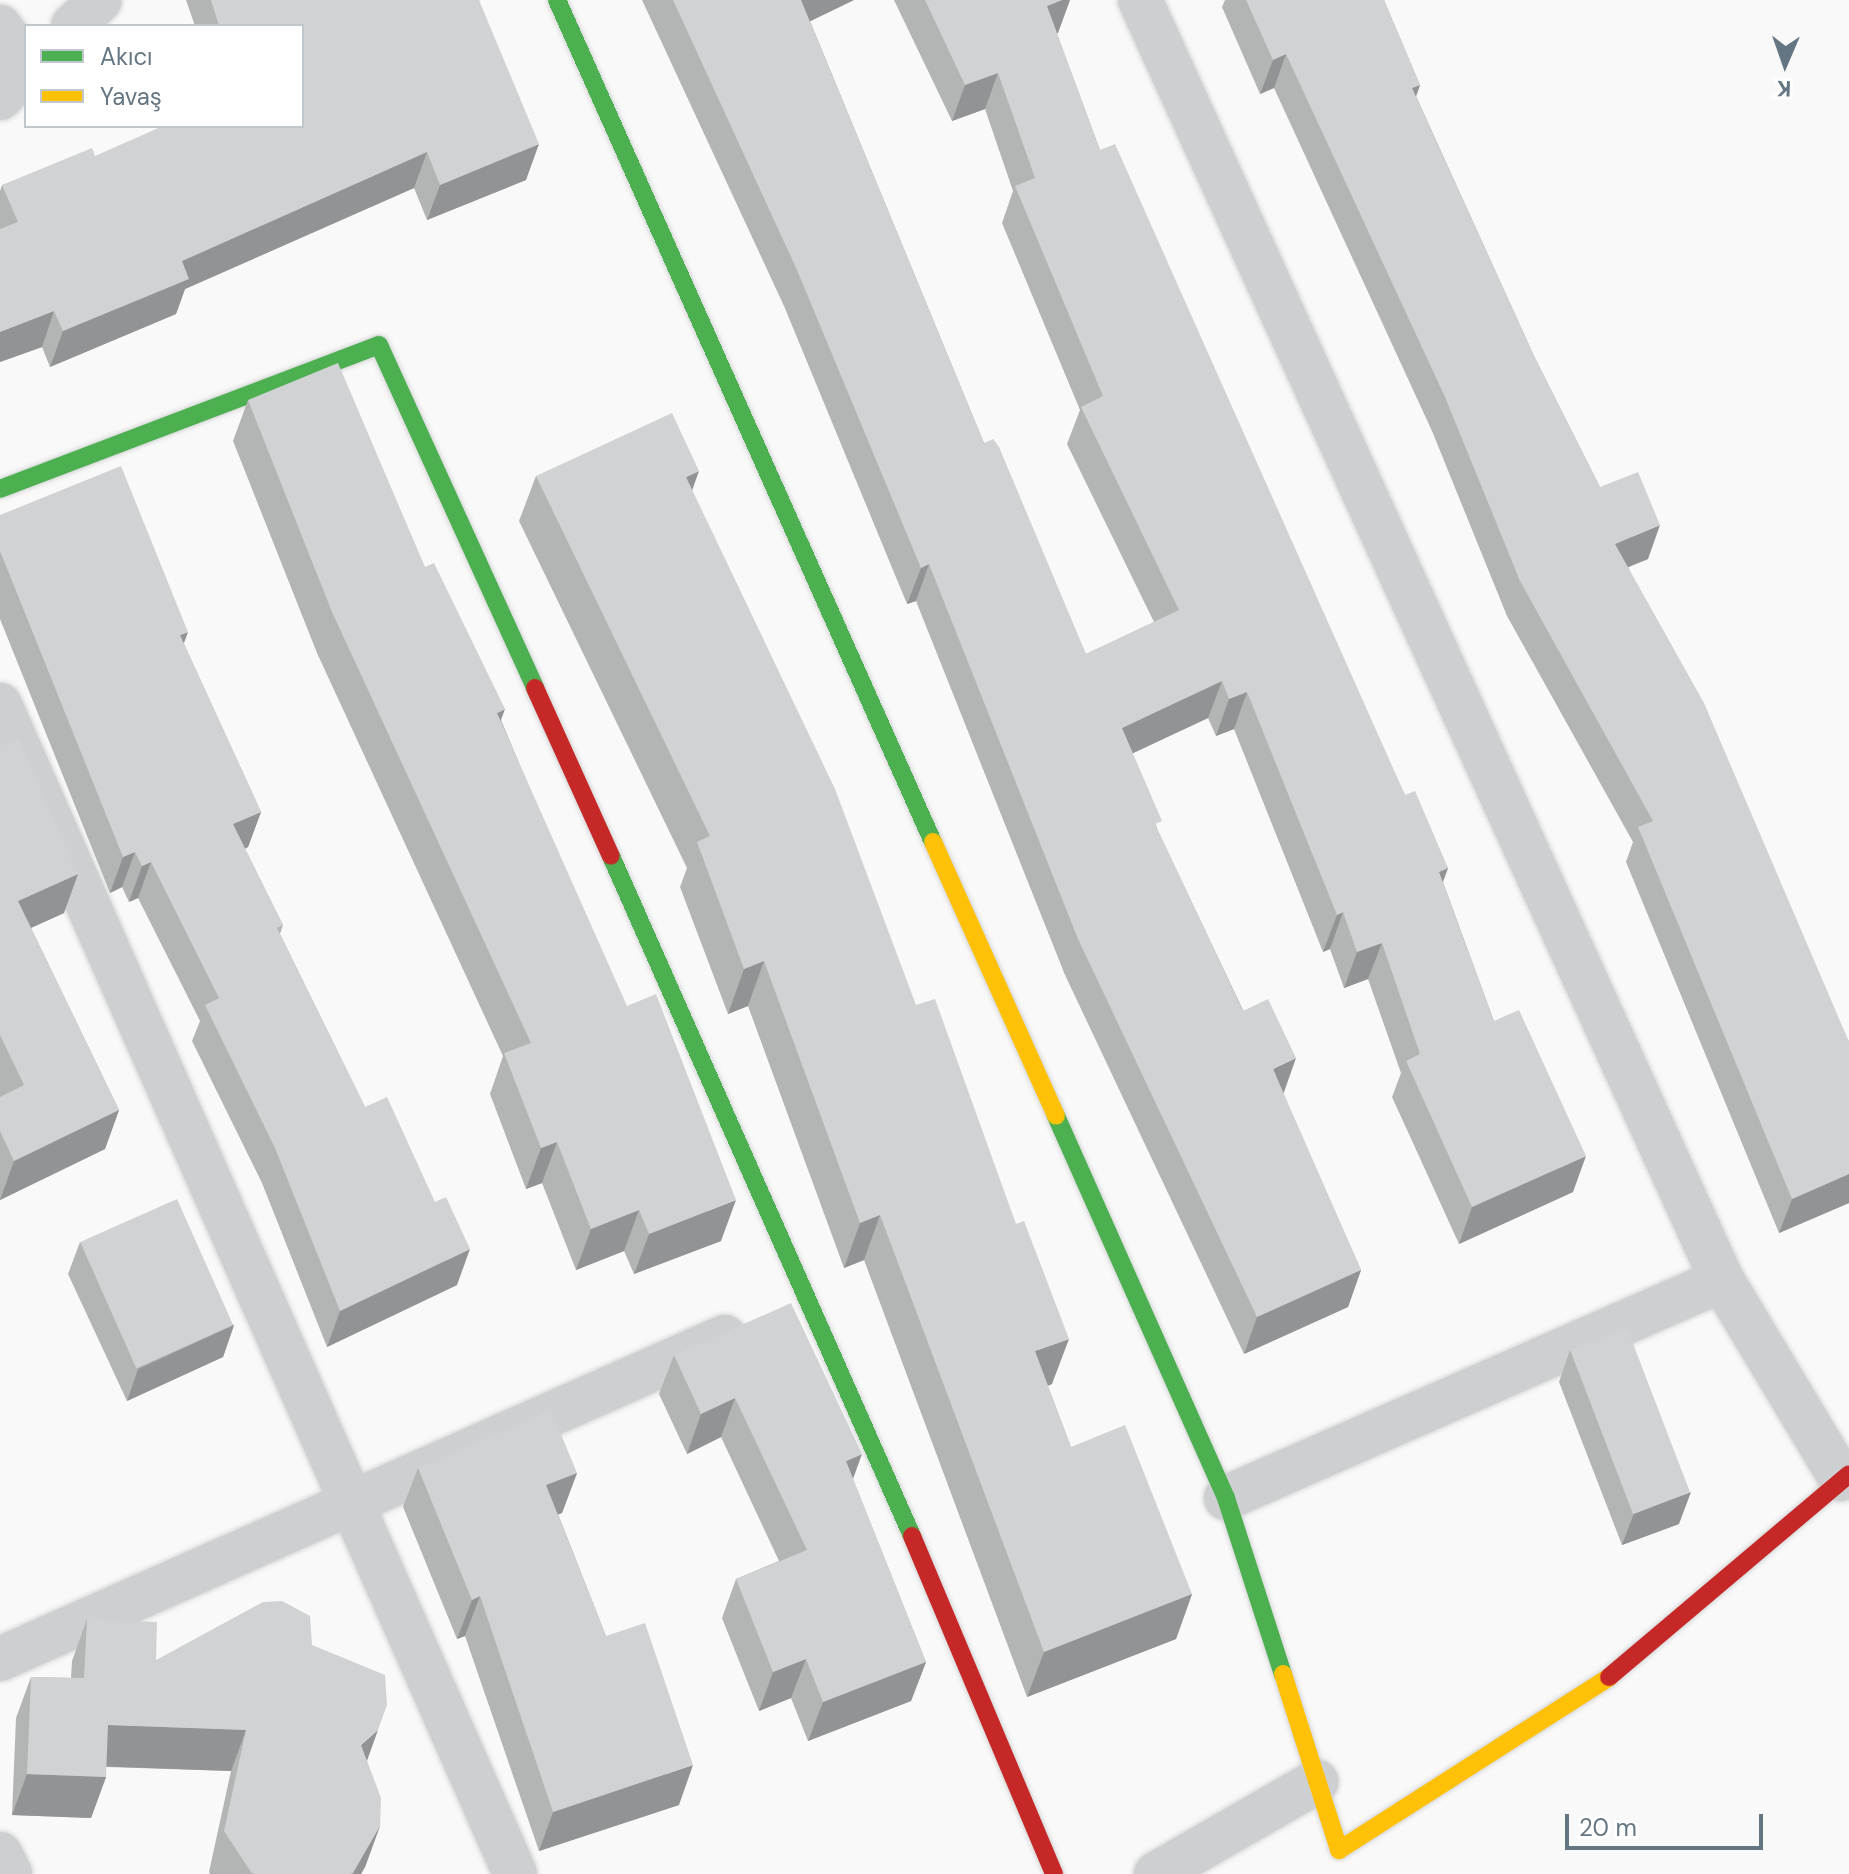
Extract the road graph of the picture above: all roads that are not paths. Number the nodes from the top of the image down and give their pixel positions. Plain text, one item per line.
1 (100, 0) edge
2 (1140, 0) edge
3 (561, 1) edge
4 (75, 24) edge
5 (0, 27) edge
6 (24, 60) edge
7 (24, 73) edge
8 (0, 98) edge
9 (0, 489) edge
10 (0, 705) edge
11 (1722, 1280) junction
12 (812, 1299) junction
13 (1845, 1476) edge
14 (1226, 1498) junction
15 (352, 1502) junction
16 (0, 1659) edge
17 (1316, 1782) junction
18 (0, 1854) edge
19 (10, 1874) edge
20 (515, 1874) edge
21 (1054, 1874) edge
22 (1156, 1874) edge

1 - 4 street
2 - 11 street
3 - 14 street
5 - 6 street
7 - 8 street
9 - 12 street
10 - 15 street
11 - 13 street
11 - 14 street
12 - 15 street
12 - 21 street
13 - 17 street
14 - 17 street
15 - 16 street
15 - 20 street
17 - 22 street
18 - 19 street

